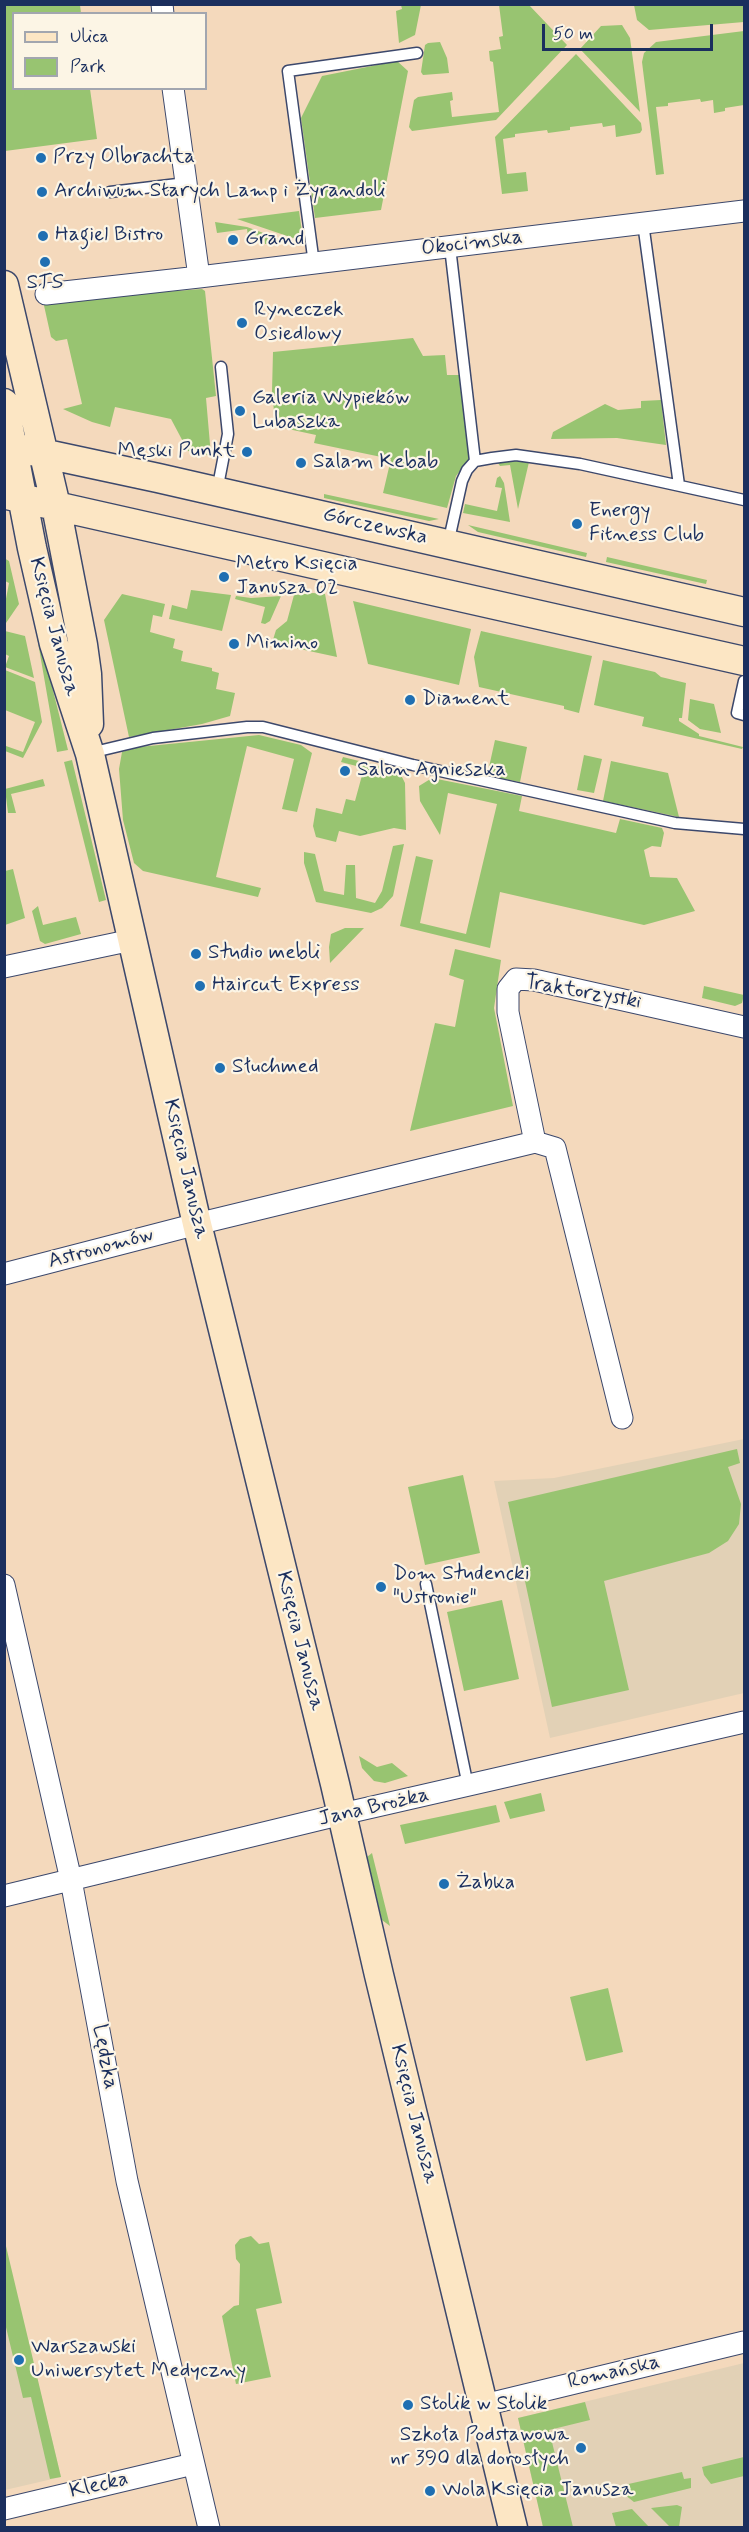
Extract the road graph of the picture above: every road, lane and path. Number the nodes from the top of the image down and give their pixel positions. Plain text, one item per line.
1 (417, 53) dead end
2 (174, 90) edge
3 (186, 183) junction
4 (110, 192) dead end
5 (744, 211) edge
6 (643, 223) junction
7 (450, 247) junction
8 (314, 264) junction
9 (199, 277) junction
10 (4, 285) edge
11 (46, 294) dead end
12 (221, 367) dead end
13 (4, 403) edge
14 (9, 446) edge
15 (44, 454) junction
16 (476, 461) junction
17 (679, 484) junction
18 (216, 491) junction
19 (14, 497) edge
20 (744, 500) edge
21 (56, 506) junction
22 (448, 544) junction
23 (744, 612) edge
24 (744, 661) edge
25 (744, 681) edge
26 (744, 714) edge
27 (90, 754) junction
28 (744, 829) edge
29 (132, 939) junction
30 (4, 967) edge
31 (744, 1027) edge
32 (535, 1142) junction
33 (197, 1224) junction
34 (4, 1274) edge
35 (622, 1418) dead end
36 (426, 1584) dead end
37 (4, 1585) edge
38 (744, 1722) edge
39 (468, 1786) junction
40 (342, 1814) junction
41 (71, 1880) junction
42 (4, 1896) edge
43 (744, 2342) edge
44 (484, 2405) junction
45 (194, 2464) junction
46 (4, 2509) edge
47 (209, 2528) edge
48 (513, 2528) edge

1 - 8 lane
2 - 3 street
3 - 4 lane
3 - 9 street
5 - 6 street, Okocimska
6 - 7 street, Okocimska
6 - 17 lane
7 - 8 street, Okocimska
7 - 16 lane
8 - 9 street, Okocimska
9 - 11 street, Okocimska
10 - 15 street, Księcia Janusza
12 - 18 lane
13 - 14 street, Księcia Janusza
14 - 15 street, Górczewska
14 - 19 street, Księcia Janusza
15 - 18 street, Górczewska
15 - 21 street, Księcia Janusza
16 - 17 lane
16 - 22 lane
17 - 20 lane
18 - 22 street, Górczewska
19 - 21 street
19 - 27 street, Księcia Janusza
21 - 24 street
21 - 27 street, Księcia Janusza
22 - 23 street, Górczewska
25 - 26 lane
27 - 28 lane
27 - 29 street, Księcia Janusza
29 - 30 street
29 - 33 street, Księcia Janusza
31 - 32 street, Traktorzystki
32 - 33 street
32 - 35 street
33 - 34 street, Astronomów
33 - 40 street, Księcia Janusza
36 - 39 lane
37 - 41 street, Lędzka
38 - 39 street, Jana Brożka
39 - 40 street, Jana Brożka
40 - 41 street, Jana Brożka
40 - 44 street, Księcia Janusza
41 - 42 street, Jana Brożka
41 - 45 street, Lędzka
43 - 44 street, Romańska
44 - 48 street, Księcia Janusza
45 - 46 street, Klecka
45 - 47 street, Lędzka

